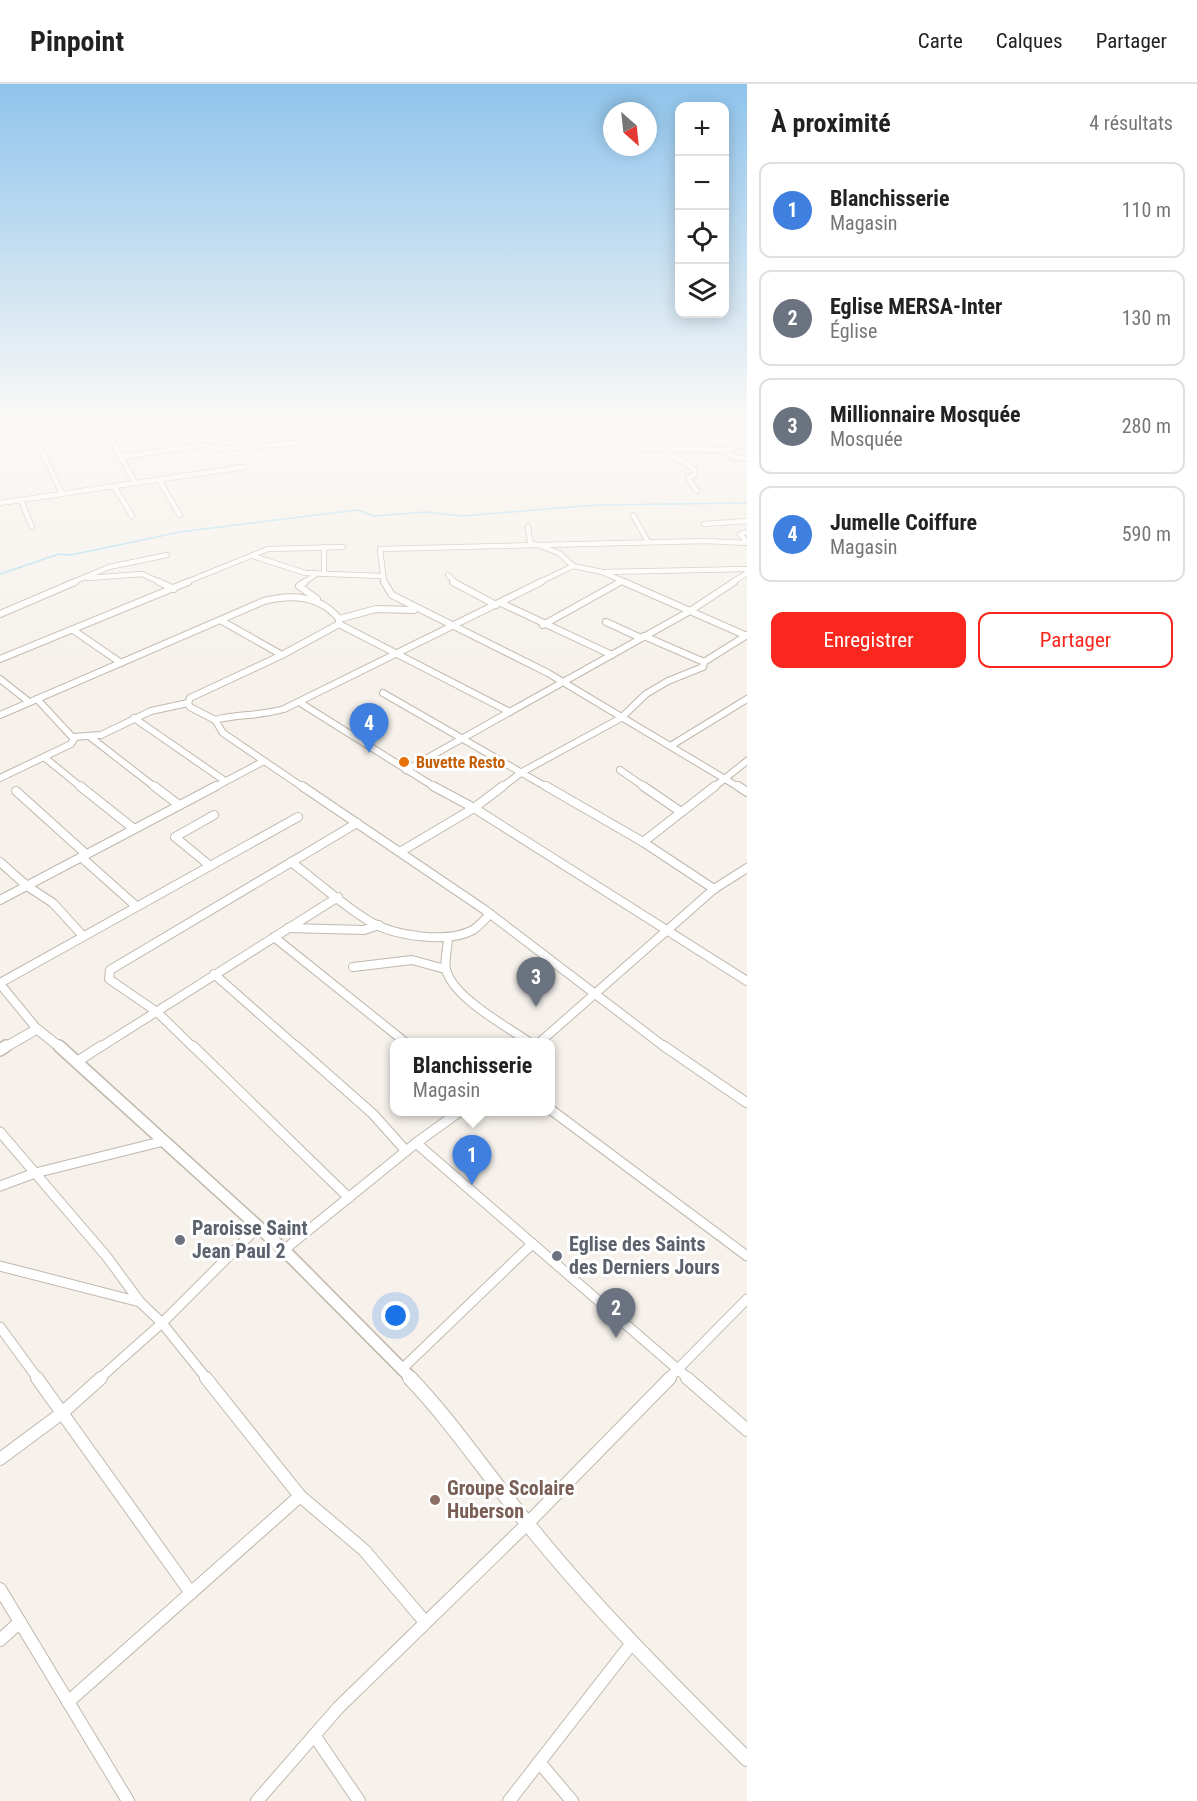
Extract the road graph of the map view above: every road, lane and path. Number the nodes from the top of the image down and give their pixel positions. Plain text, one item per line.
1 (22, 502) edge
2 (124, 502) edge
3 (172, 502) edge
4 (180, 515) dead end
5 (633, 515) dead end
6 (132, 516) dead end
7 (747, 521) edge
8 (704, 524) dead end
9 (32, 527) dead end
10 (528, 527) dead end
11 (747, 532) edge
12 (648, 542) junction
13 (747, 542) edge
14 (536, 545) junction
15 (324, 547) junction
16 (343, 547) dead end
17 (167, 555) dead end
18 (253, 556) junction
19 (573, 566) junction
20 (602, 572) junction
21 (324, 574) junction
22 (746, 574) edge
23 (315, 575) junction
24 (448, 575) dead end
25 (381, 576) junction
26 (87, 578) junction
27 (622, 582) junction
28 (174, 589) junction
29 (322, 602) junction
30 (499, 604) junction
31 (421, 611) junction
32 (690, 611) junction
33 (0, 614) edge
34 (222, 621) junction
35 (339, 621) junction
36 (606, 622) dead end
37 (543, 625) junction
38 (454, 626) junction
39 (73, 630) junction
40 (747, 635) edge
41 (643, 637) junction
42 (398, 654) junction
43 (282, 655) junction
44 (612, 655) junction
45 (0, 659) edge
46 (704, 662) junction
47 (121, 663) junction
48 (0, 679) edge
49 (562, 682) junction
50 (383, 693) dead end
51 (37, 699) junction
52 (747, 699) edge
53 (29, 702) junction
54 (299, 702) junction
55 (188, 703) junction
56 (510, 712) junction
57 (0, 715) edge
58 (134, 718) junction
59 (621, 718) junction
60 (215, 720) junction
61 (88, 736) junction
62 (73, 737) junction
63 (461, 739) junction
64 (672, 745) junction
65 (44, 757) junction
66 (264, 760) junction
67 (747, 761) edge
68 (406, 770) junction
69 (620, 770) dead end
70 (522, 772) junction
71 (724, 777) junction
72 (0, 778) edge
73 (225, 781) junction
74 (16, 791) dead end
75 (747, 792) edge
76 (179, 805) junction
77 (474, 808) junction
78 (681, 812) junction
79 (214, 815) dead end
80 (298, 817) dead end
81 (357, 823) junction
82 (134, 829) junction
83 (643, 842) junction
84 (400, 852) junction
85 (83, 856) junction
86 (0, 862) edge
87 (291, 862) junction
88 (210, 865) junction
89 (747, 868) edge
90 (27, 886) junction
91 (714, 889) junction
92 (338, 897) junction
93 (0, 900) edge
94 (136, 906) junction
95 (490, 914) junction
96 (379, 925) junction
97 (287, 928) junction
98 (667, 932) junction
99 (83, 936) junction
100 (274, 937) junction
101 (448, 937) junction
102 (353, 967) dead end
103 (445, 969) junction
104 (214, 974) junction
105 (747, 981) edge
106 (0, 983) edge
107 (595, 994) junction
108 (157, 1012) junction
109 (37, 1029) junction
110 (400, 1038) edge
111 (524, 1038) edge
112 (545, 1038) edge
113 (0, 1050) edge
114 (78, 1061) junction
115 (747, 1103) edge
116 (555, 1112) edge
117 (453, 1116) edge
118 (0, 1132) edge
119 (164, 1141) junction
120 (416, 1143) junction
121 (406, 1151) junction
122 (35, 1173) junction
123 (0, 1186) edge
124 (349, 1198) junction
125 (258, 1227) junction
126 (531, 1245) junction
127 (284, 1250) junction
128 (747, 1256) edge
129 (0, 1266) edge
130 (747, 1299) edge
131 (140, 1302) junction
132 (162, 1323) junction
133 (0, 1327) edge
134 (402, 1369) junction
135 (679, 1371) junction
136 (62, 1413) junction
137 (747, 1430) edge
138 (0, 1459) edge
139 (300, 1496) junction
140 (527, 1524) junction
141 (0, 1588) edge
142 (191, 1593) junction
143 (20, 1622) junction
144 (425, 1622) junction
145 (0, 1640) edge
146 (632, 1643) junction
147 (68, 1702) junction
148 (314, 1735) junction
149 (747, 1759) edge
150 (539, 1762) junction
151 (128, 1801) edge
152 (257, 1801) edge
153 (359, 1801) edge
154 (509, 1801) edge
155 (572, 1801) edge

1 - 9 street
2 - 6 street
3 - 4 street
5 - 12 street
7 - 8 street
10 - 14 street
11 - 13 street
12 - 13 street
12 - 14 street
14 - 19 street
14 - 25 street
15 - 16 street
15 - 18 street
15 - 21 street
17 - 26 street
18 - 23 street
18 - 28 street
19 - 20 street
19 - 30 street
20 - 22 street
20 - 27 street
21 - 23 street
21 - 25 street
22 - 32 street
23 - 29 street
24 - 30 street
25 - 31 street
26 - 28 street
26 - 33 street
27 - 32 street
27 - 37 street
28 - 39 street
29 - 34 street
29 - 35 street
30 - 37 street
30 - 38 street
31 - 35 street
31 - 38 street
32 - 40 street
32 - 41 street
34 - 43 street
34 - 47 street
35 - 42 street
35 - 43 street
36 - 41 street
37 - 44 street
38 - 42 street
38 - 49 street
39 - 45 street
39 - 47 street
40 - 46 street
41 - 44 street
41 - 46 street
42 - 54 street
42 - 56 street
43 - 55 street
44 - 49 street
46 - 59 street
47 - 51 street
48 - 53 street
49 - 56 street
49 - 59 street
50 - 63 street
51 - 53 street
51 - 62 street
52 - 64 street
53 - 57 street
54 - 60 street
54 - 68 street
55 - 58 street
55 - 60 street
56 - 63 street
58 - 61 street
58 - 73 street
59 - 64 street
59 - 70 street
60 - 66 street
61 - 62 street
61 - 76 street
62 - 65 street
63 - 68 street
63 - 70 street
64 - 71 street
65 - 72 street
65 - 82 street
66 - 73 street
66 - 81 street
67 - 71 street
68 - 77 street
69 - 78 street
70 - 77 street
70 - 83 street
71 - 75 street
71 - 78 street
73 - 76 street
74 - 85 street
76 - 82 street
77 - 84 street
77 - 98 street
78 - 83 street
79 - 88 street
80 - 88 street
81 - 84 street
81 - 87 street
82 - 85 street
83 - 91 street
84 - 95 street
85 - 90 street
85 - 94 street
86 - 90 street
87 - 92 street
87 - 108 street
88 - 94 street
89 - 91 street
90 - 93 street
90 - 99 street
91 - 98 street
92 - 96 street
92 - 97 street
94 - 99 street
95 - 101 street
95 - 107 street
96 - 97 street
96 - 101 street
97 - 100 street
98 - 105 street
98 - 107 street
99 - 106 street
100 - 104 street
100 - 110 street
101 - 103 street
102 - 103 street
103 - 111 street
104 - 108 street
104 - 121 street
106 - 109 street
107 - 112 street
107 - 115 street
108 - 114 street
108 - 124 street
109 - 113 street
109 - 114 street
114 - 119 street
116 - 128 street
117 - 120 street
118 - 122 street
119 - 122 street
119 - 125 street
120 - 121 street
120 - 126 street
121 - 124 street
122 - 123 street
122 - 131 street
124 - 127 street
125 - 127 street
125 - 132 street
126 - 134 street
126 - 135 street
127 - 134 street
129 - 131 street
130 - 135 street
131 - 132 street
132 - 136 street
132 - 139 street
133 - 136 street
134 - 140 street
135 - 137 street
135 - 140 street
136 - 138 street
136 - 142 street
139 - 142 street
139 - 144 street
140 - 144 street
140 - 146 street
141 - 143 street
142 - 147 street
143 - 145 street
143 - 147 street
144 - 148 street
146 - 149 street
146 - 150 street
147 - 151 street
148 - 152 street
148 - 153 street
150 - 154 street
150 - 155 street

